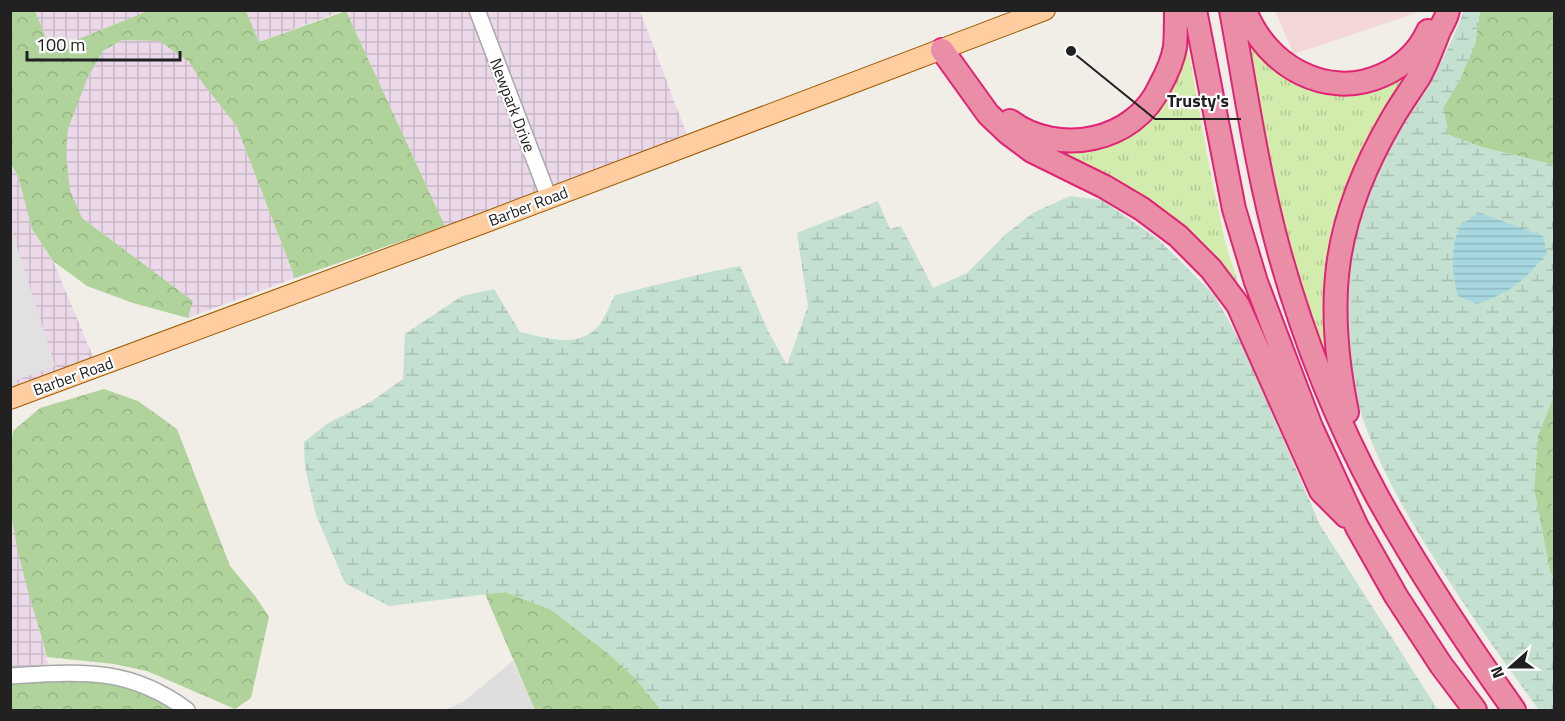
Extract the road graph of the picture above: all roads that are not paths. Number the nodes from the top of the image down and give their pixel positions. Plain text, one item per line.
1 (477, 10) edge
2 (1045, 10) edge
3 (1176, 10) edge
4 (1195, 10) edge
5 (1231, 10) edge
6 (1245, 10) edge
7 (1437, 10) edge
8 (1448, 10) edge
9 (947, 47) junction
10 (549, 198) junction
11 (10, 399) edge
12 (1363, 468) junction
13 (1357, 527) junction
14 (10, 676) edge
15 (187, 711) edge
16 (1475, 711) edge
17 (1514, 711) edge

1 - 10 street, Newpark Drive
2 - 9 main road, Barber Road
3 - 9 highway
4 - 13 highway
5 - 12 highway
6 - 7 highway
8 - 12 highway
9 - 10 main road, Barber Road
9 - 13 highway
10 - 11 main road, Barber Road
12 - 17 highway
13 - 16 highway
14 - 15 street

